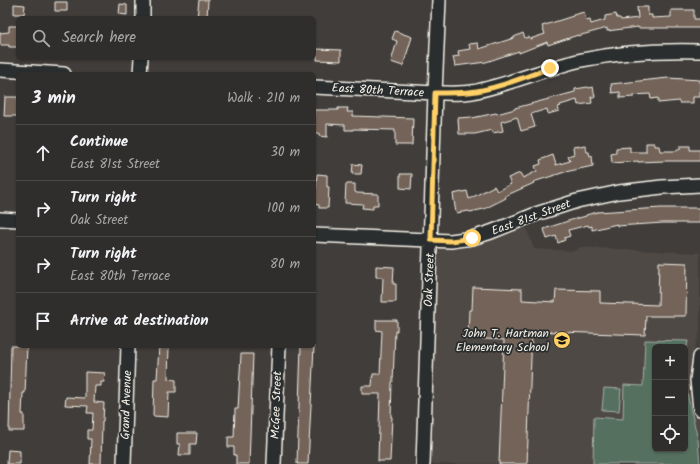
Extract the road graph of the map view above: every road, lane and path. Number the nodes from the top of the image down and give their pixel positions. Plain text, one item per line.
1 (143, 0) edge
2 (439, 0) edge
3 (142, 16) edge
4 (700, 51) edge
5 (140, 60) edge
6 (0, 70) edge
7 (32, 72) edge
8 (140, 72) edge
9 (316, 87) edge
10 (435, 93) junction
11 (700, 185) edge
12 (0, 219) edge
13 (16, 220) edge
14 (316, 235) edge
15 (431, 240) junction
16 (128, 348) edge
17 (278, 348) edge
18 (700, 357) edge
19 (700, 409) edge
20 (124, 464) edge
21 (274, 464) edge
22 (423, 464) edge

1 - 3 street
2 - 10 street, Oak Street
4 - 10 street, East 80th Terrace
5 - 8 street
6 - 7 street
9 - 10 street, East 80th Terrace
10 - 15 street, Oak Street
11 - 15 street, East 81st Street
12 - 13 street
14 - 15 street, East 81st Street
15 - 22 street, Oak Street
16 - 20 street, Grand Avenue
17 - 21 street, McGee Street
18 - 19 street

